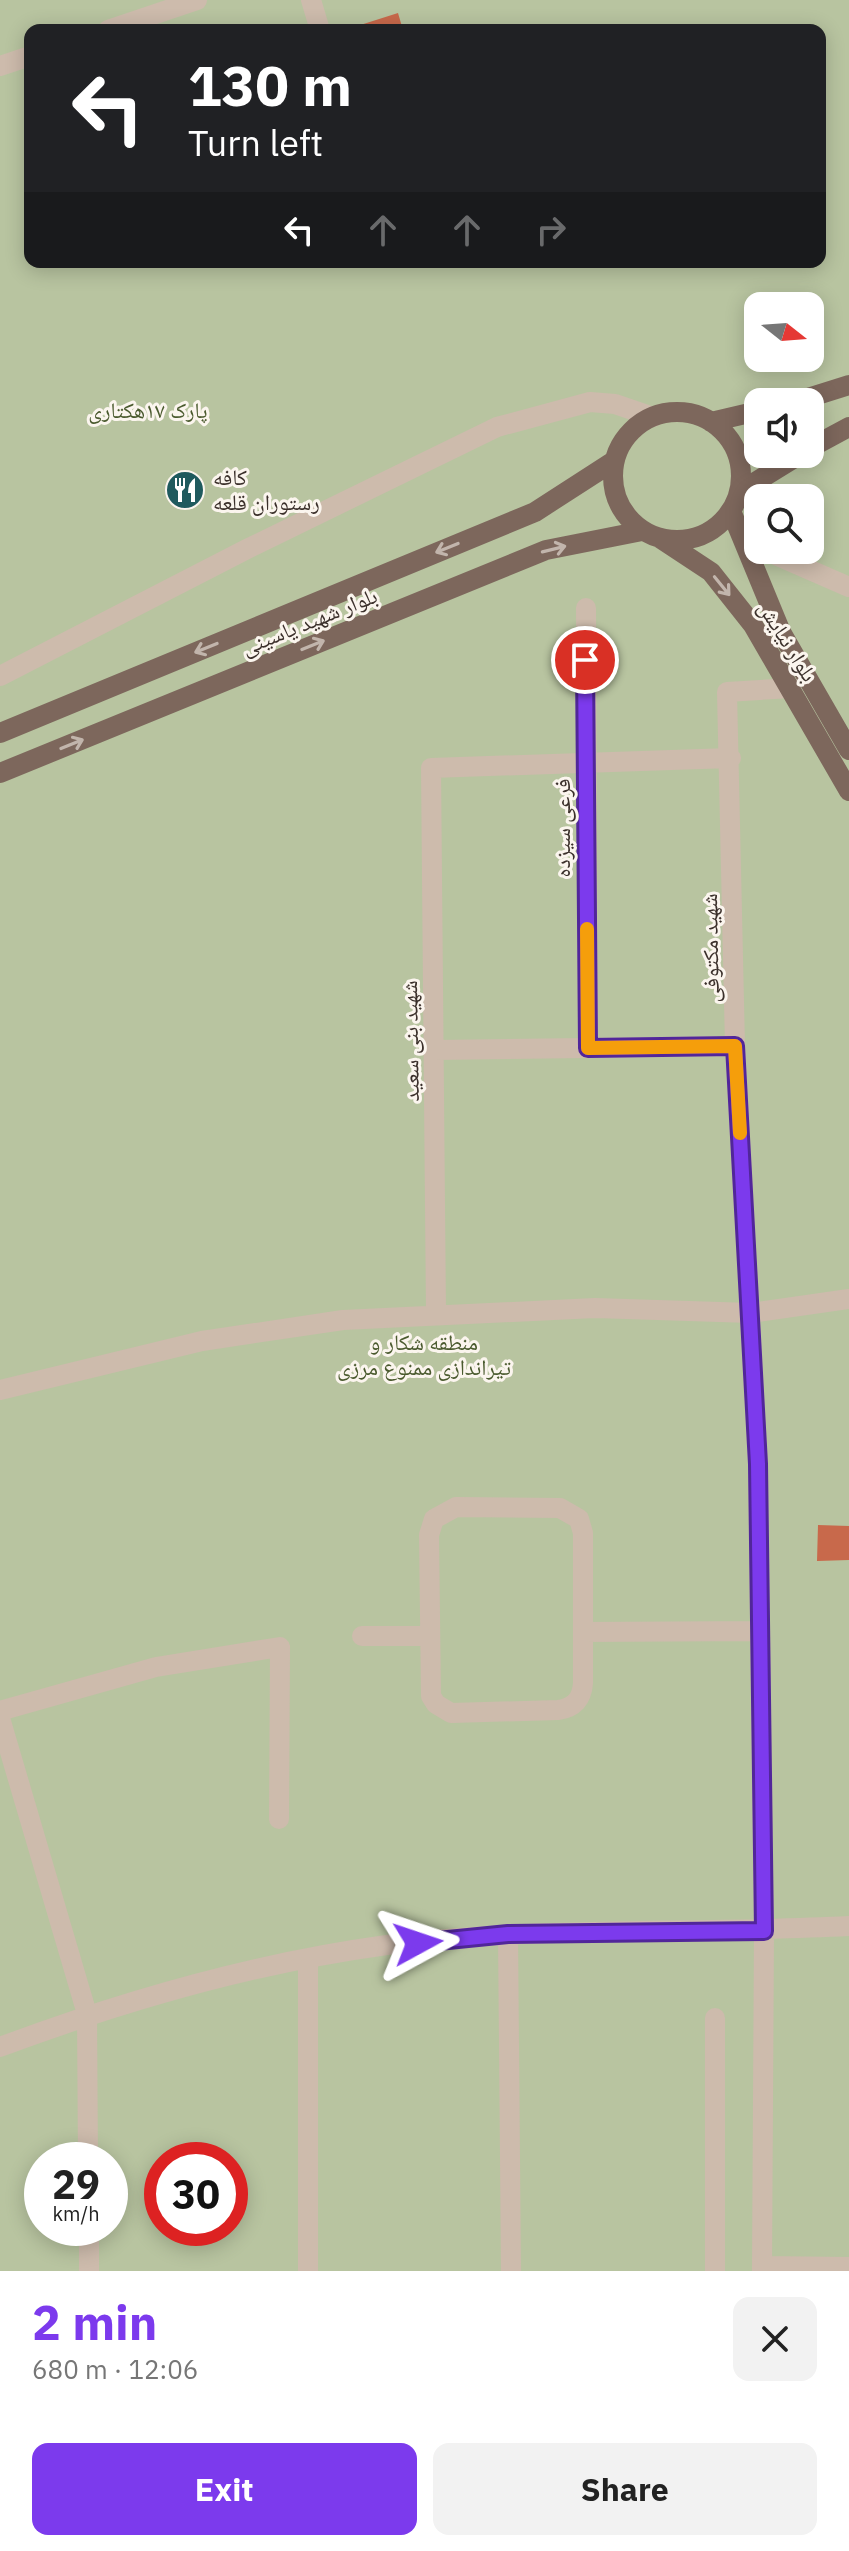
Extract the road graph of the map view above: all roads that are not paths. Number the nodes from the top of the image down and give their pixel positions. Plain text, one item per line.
1 (197, 0) edge
2 (311, 0) edge
3 (126, 24) edge
4 (318, 24) edge
5 (24, 58) edge
6 (0, 66) edge
7 (849, 385) edge
8 (824, 393) edge
9 (744, 414) edge
10 (653, 417) junction
11 (711, 422) junction
12 (849, 427) edge
13 (824, 440) edge
14 (614, 461) junction
15 (781, 468) edge
16 (735, 501) junction
17 (744, 527) edge
18 (652, 535) junction
19 (757, 564) edge
20 (796, 564) edge
21 (849, 587) edge
22 (586, 608) dead end
23 (0, 676) edge
24 (791, 688) junction
25 (0, 733) edge
26 (849, 750) edge
27 (731, 758) junction
28 (586, 764) junction
29 (0, 773) edge
30 (849, 791) edge
31 (735, 1046) junction
32 (588, 1048) junction
33 (434, 1050) junction
34 (849, 1299) edge
35 (436, 1313) junction
36 (751, 1313) junction
37 (0, 1390) edge
38 (760, 1631) junction
39 (583, 1632) junction
40 (362, 1636) dead end
41 (429, 1636) junction
42 (0, 1711) edge
43 (0, 1718) edge
44 (279, 1819) dead end
45 (849, 1926) edge
46 (764, 1931) junction
47 (508, 1934) junction
48 (308, 1958) junction
49 (87, 2014) junction
50 (715, 2018) dead end
51 (0, 2047) edge
52 (88, 2142) edge
53 (89, 2246) edge
54 (849, 2267) edge
55 (762, 2268) edge
56 (89, 2271) edge
57 (308, 2271) edge
58 (511, 2271) edge
59 (715, 2271) edge

1 - 3 street
2 - 4 street
5 - 6 street
7 - 8 main road
9 - 11 main road
10 - 11 main road
10 - 14 main road
10 - 23 street
11 - 16 main road
12 - 13 main road
14 - 18 main road
14 -> 25 main road, بلوار شهید یاسینی
15 - 16 main road
16 - 17 main road, بلوار نیایش
16 - 18 main road
18 -> 24 main road, بلوار نیایش
29 -> 18 main road, بلوار شهید یاسینی
19 - 26 main road, بلوار نیایش
20 - 21 street
22 - 28 street, فرعی سیزده
24 - 27 street, شهید مکتوفی
24 - 30 main road, بلوار نیایش
27 - 28 street
27 - 31 street, شهید مکتوفی
28 - 32 street, فرعی سیزده
28 - 33 street, شهید بنی سعید
31 - 32 street
31 - 36 street, شهید مکتوفی
32 - 33 street
33 - 35 street, شهید بنی سعید
34 - 36 street
35 - 36 street
35 - 37 street
36 - 38 street, شهید مکتوفی
38 - 39 street
38 - 46 street, شهید مکتوفی
39 - 41 street
39 - 41 street
40 - 41 street
42 - 44 street
43 - 49 street
45 - 46 street
46 - 47 street
46 - 55 street, شهید مکتوفی
47 - 48 street
47 - 58 street
48 - 49 street
48 - 57 street
49 - 51 street
49 - 52 street
50 - 59 street
53 - 56 street
54 - 55 street

